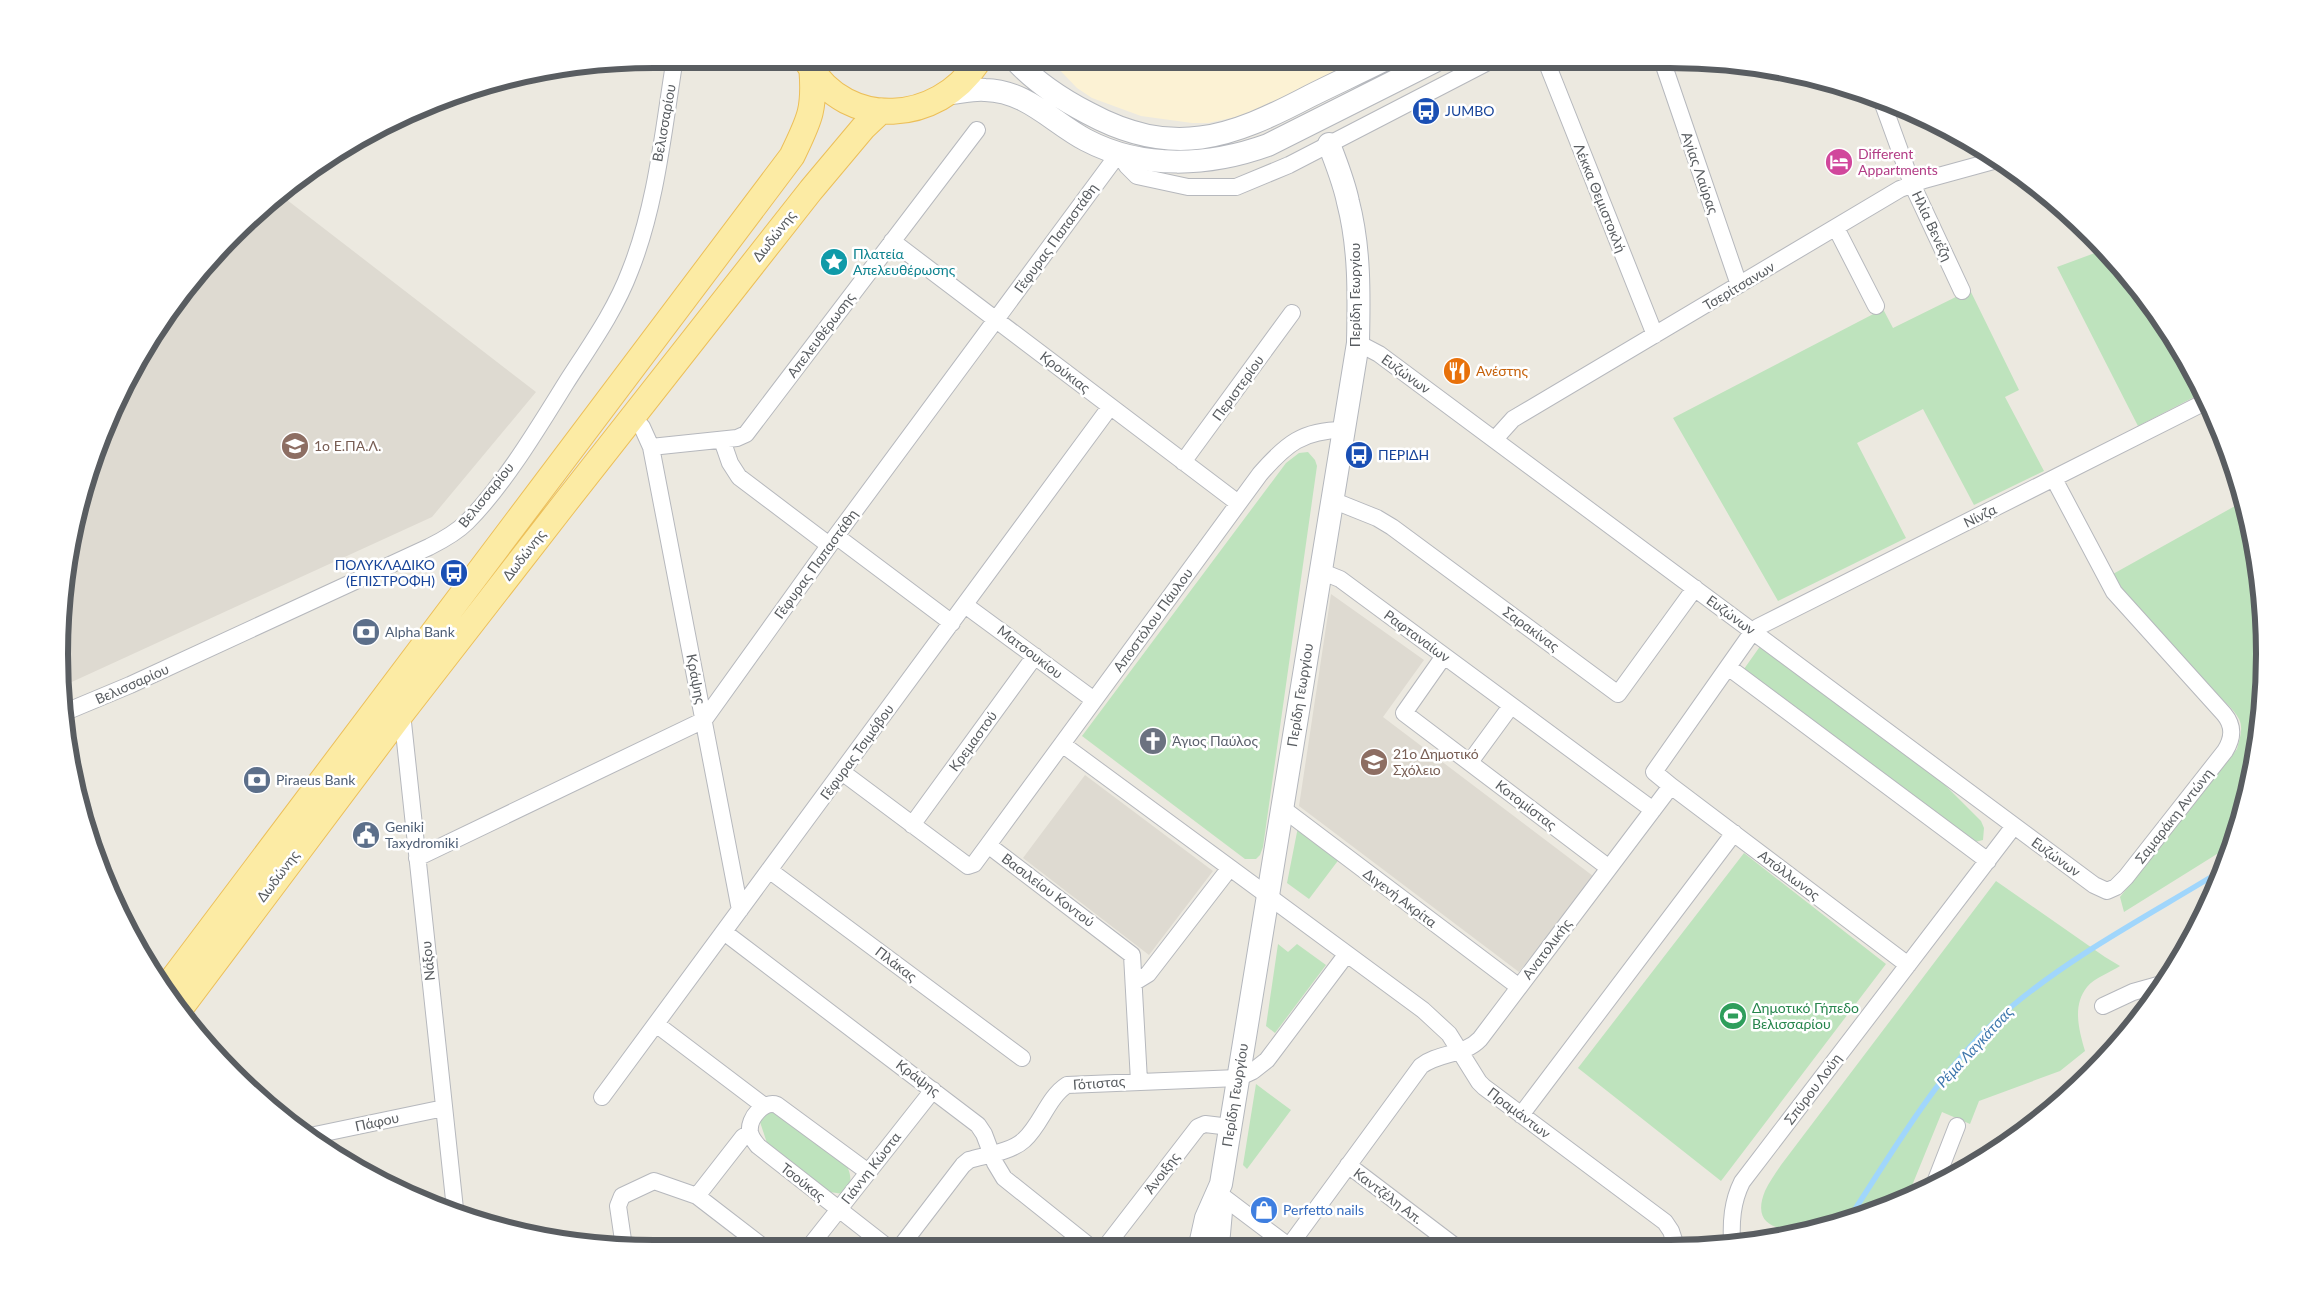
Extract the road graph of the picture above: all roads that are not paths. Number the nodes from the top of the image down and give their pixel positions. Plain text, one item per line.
1 (673, 67) edge
2 (810, 67) edge
3 (973, 67) edge
4 (1022, 67) edge
5 (1370, 67) edge
6 (1423, 67) edge
7 (1478, 67) edge
8 (1548, 67) edge
9 (1664, 67) edge
10 (951, 92) junction
11 (1885, 109) edge
12 (881, 111) junction
13 (977, 130) dead end
14 (1329, 144) junction
15 (1119, 153) junction
16 (1989, 162) edge
17 (1912, 184) junction
18 (1836, 228) junction
19 (892, 242) junction
20 (1739, 285) junction
21 (1962, 291) dead end
22 (1876, 306) dead end
23 (1292, 313) dead end
24 (996, 320) junction
25 (1655, 335) junction
26 (1358, 343) junction
27 (2200, 405) edge
28 (1110, 407) junction
29 (633, 417) junction
30 (1343, 430) junction
31 (1495, 439) junction
32 (722, 440) junction
33 (652, 447) junction
34 (1183, 462) junction
35 (2054, 479) junction
36 (1332, 500) junction
37 (1238, 503) junction
38 (833, 541) junction
39 (1320, 571) junction
40 (1695, 588) junction
41 (965, 604) junction
42 (952, 623) junction
43 (1753, 631) junction
44 (1035, 656) junction
45 (1444, 656) junction
46 (1728, 667) junction
47 (1094, 700) junction
48 (1512, 706) junction
49 (71, 710) edge
50 (402, 713) junction
51 (704, 720) junction
52 (1062, 744) junction
53 (1470, 762) junction
54 (842, 772) junction
55 (1671, 786) junction
56 (1282, 808) junction
57 (1652, 810) junction
58 (912, 825) junction
59 (2014, 826) junction
60 (1734, 833) junction
61 (988, 845) junction
62 (417, 858) junction
63 (1988, 861) junction
64 (1229, 868) junction
65 (1609, 868) junction
66 (769, 870) junction
67 (2102, 890) joint
68 (1268, 895) junction
69 (740, 910) junction
70 (724, 932) junction
71 (1346, 955) junction
72 (1908, 965) junction
73 (167, 980) edge
74 (1135, 982) junction
75 (1519, 987) junction
76 (2151, 987) edge
77 (184, 1003) edge
78 (2103, 1006) dead end
79 (656, 1024) junction
80 (1461, 1051) junction
81 (1022, 1058) dead end
82 (1238, 1078) junction
83 (1140, 1081) junction
84 (933, 1090) junction
85 (602, 1097) dead end
86 (763, 1105) junction
87 (444, 1108) junction
88 (1521, 1115) junction
89 (1957, 1126) dead end
90 (1230, 1127) junction
91 (750, 1132) junction
92 (319, 1134) edge
93 (991, 1154) junction
94 (1348, 1165) junction
95 (868, 1172) junction
96 (1938, 1174) edge
97 (1222, 1190) junction
98 (697, 1196) junction
99 (454, 1204) edge
100 (838, 1210) junction
101 (1732, 1235) edge
102 (623, 1238) edge
103 (754, 1240) edge
104 (815, 1240) edge
105 (878, 1240) edge
106 (906, 1240) edge
107 (1082, 1240) edge
108 (1112, 1240) edge
109 (1201, 1240) edge
110 (1218, 1240) edge
111 (1282, 1240) edge
112 (1292, 1240) edge
113 (1447, 1240) edge
114 (1674, 1240) edge

1 - 49 street, Βελισσαρίου
2 - 12 main road, Δωδώνης
2 - 73 main road, Δωδώνης
3 - 10 main road, Δωδώνης
4 - 5 street
6 - 15 street
7 - 14 street
8 - 25 street, Λέκκα Θεμιστοκλή
9 - 20 street, Αγίας Λαύρας
10 - 12 main road, Δωδώνης
10 - 15 street
11 - 17 street, Ηλία Βενέζη
12 - 29 main road, Δωδώνης
13 - 19 street, Απελευθέρωσης
14 - 15 street
14 - 26 street, Περίδη Γεωργίου
15 - 24 street, Γέφυρας Παπαστάθη
16 - 17 street, Τσερίτσανων
17 - 18 street, Τσερίτσανων
17 - 21 street, Ηλία Βενέζη
18 - 20 street, Τσερίτσανων
18 - 22 street
19 - 24 street, Κρούκιας
19 - 32 street, Απελευθέρωσης
20 - 25 street, Τσερίτσανων
23 - 34 street, Περιστερίου
24 - 28 street, Κρούκιας
24 - 38 street, Γέφυρας Παπαστάθη
25 - 31 street, Τσερίτσανων
26 - 30 street, Περίδη Γεωργίου
26 - 31 street, Ευζώνων
27 - 35 street, Νίνζα
28 - 34 street, Κρούκιας
28 - 41 street, Γέφυρας Τσιμόβου
29 - 33 street
29 - 50 main road, Δωδώνης
30 - 36 street, Περίδη Γεωργίου
30 - 37 street, Αποστόλου Πάυλου
31 - 40 street, Ευζώνων
32 - 33 street, Απελευθέρωσης
32 - 38 street
33 - 51 street, Κράψης
34 - 37 street, Κρούκιας
35 - 43 street, Νίνζα
35 - 67 street, Σαμαράκη Αντώνη
36 - 39 street, Περίδη Γεωργίου
36 - 40 street, Σαρακίνας
37 - 47 street, Αποστόλου Πάυλου
38 - 42 street
38 - 51 street, Γέφυρας Παπαστάθη
39 - 45 street, Ραφταναίων
39 - 56 street, Περίδη Γεωργίου
40 - 43 street, Ευζώνων
41 - 42 street, Γέφυρας Τσιμόβου
41 - 44 street, Ματσουκίου
42 - 54 street, Γέφυρας Τσιμόβου
43 - 46 street
43 - 59 street, Ευζώνων
44 - 47 street, Ματσουκίου
44 - 58 street, Κρεμαστού
45 - 48 street, Ραφταναίων
45 - 53 street, Κοτομίστας
46 - 55 street
46 - 63 street
47 - 52 street, Αποστόλου Πάυλου
48 - 53 street
48 - 57 street, Ραφταναίων
50 - 62 street, Νάξου
50 - 77 main road, Δωδώνης
51 - 62 street, Γέφυρας Παπαστάθη
51 - 69 street, Κράψης
52 - 61 street, Αποστόλου Πάυλου
52 - 64 street, Πραμάντων
53 - 65 street, Κοτομίστας
54 - 58 street, Βασιλείου Κοντού
54 - 66 street, Γέφυρας Τσιμόβου
55 - 57 street, Ανατολικής
55 - 60 street, Απόλλωνος
56 - 68 street, Περίδη Γεωργίου
56 - 75 street, Διγενή Ακρίτα
57 - 65 street, Ανατολικής
58 - 61 street, Βασιλείου Κοντού
59 - 63 street, Σπύρου Λούη
59 - 67 street, Ευζώνων
60 - 72 street, Απόλλωνος
60 - 88 street
61 - 74 street, Βασιλείου Κοντού
62 - 87 street, Νάξου
63 - 72 street, Σπύρου Λούη
64 - 68 street, Πραμάντων
64 - 74 street
65 - 75 street, Ανατολικής
66 - 69 street, Γέφυρας Τσιμόβου
66 - 81 street, Πλάκας
68 - 71 street, Πραμάντων
68 - 82 street, Περίδη Γεωργίου
69 - 70 street, Γέφυρας Τσιμόβου
70 - 79 street, Γέφυρας Τσιμόβου
70 - 84 street, Κράψης
71 - 80 street, Πραμάντων
71 - 82 street
72 - 101 street, Σπύρου Λούη
74 - 83 street, Βασιλείου Κοντού
75 - 80 street, Ανατολικής
76 - 78 street
79 - 85 street, Γέφυρας Τσιμόβου
79 - 86 street
80 - 88 street, Πραμάντων
80 - 94 street, Ανατολικής
82 - 83 street, Γότιστας
82 - 90 street, Περίδη Γεωργίου
83 - 93 street, Γότιστας
84 - 93 street, Κράψης
84 - 95 street, Γιάννη Κώστα
86 - 91 street
86 - 95 street
87 - 92 street, Πάφου
87 - 99 street, Νάξου
88 - 114 street, Πραμάντων
89 - 96 street
90 - 97 street, Περίδη Γεωργίου
90 - 108 street, Άνοιξης
91 - 98 street
91 - 100 street, Τσούκας
93 - 106 street, Γότιστας
93 - 107 street, Κράψης
94 - 112 street, Ανατολικής
94 - 113 street, Καντζέλη Απ.
95 - 100 street, Γιάννη Κώστα
97 - 109 street, Περίδη Γεωργίου
97 - 110 street
97 - 111 street
98 - 102 street
98 - 103 street
100 - 104 street, Γιάννη Κώστα
100 - 105 street, Τσούκας

